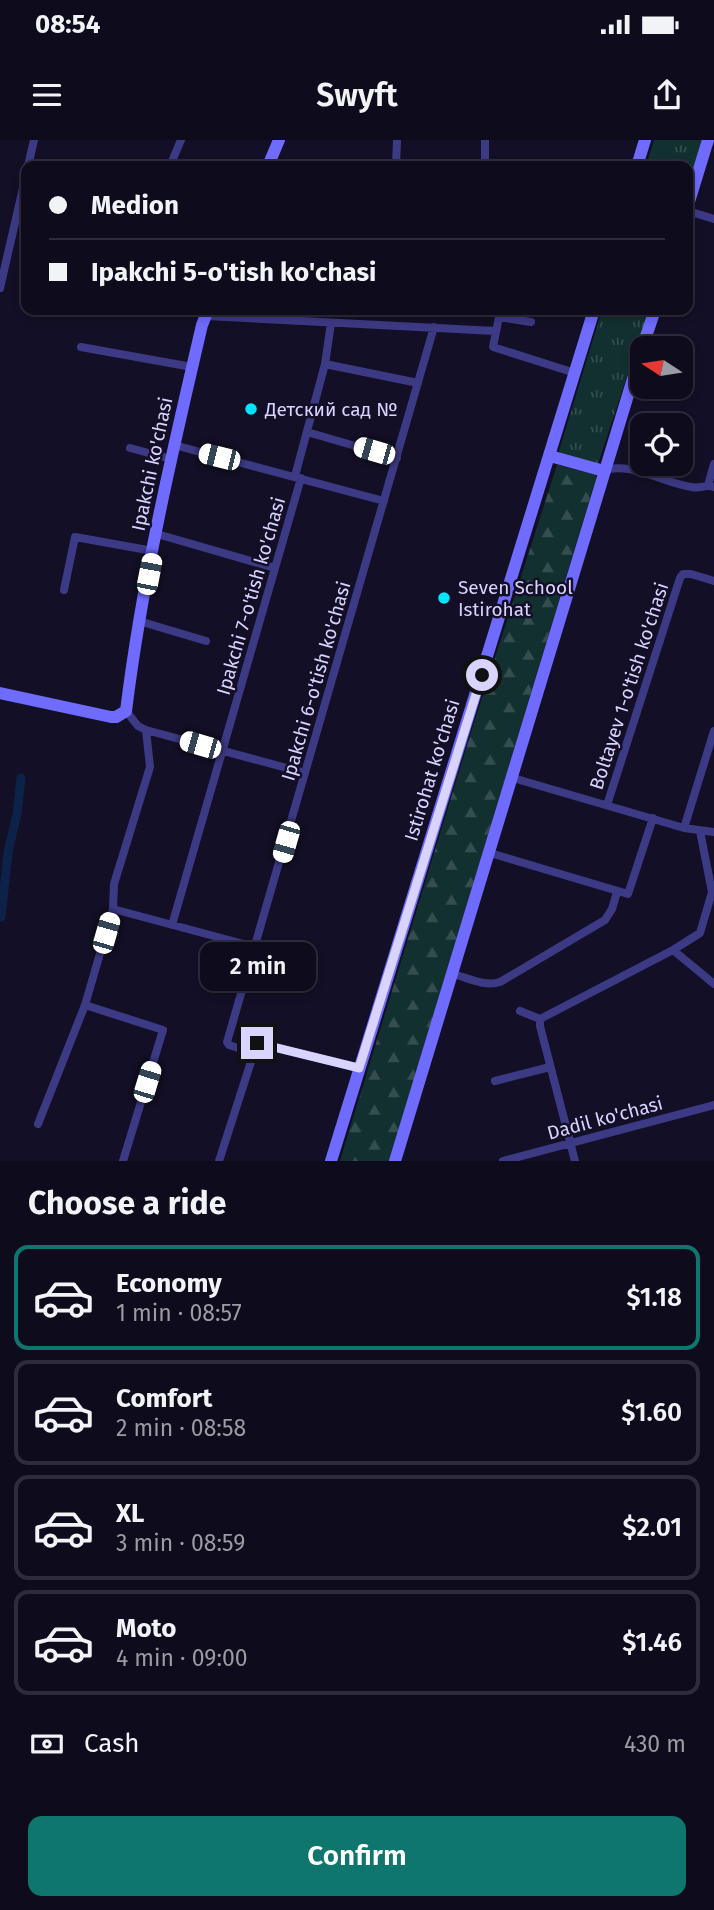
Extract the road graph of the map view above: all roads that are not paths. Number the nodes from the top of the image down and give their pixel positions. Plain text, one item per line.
1 (34, 140) edge
2 (181, 140) edge
3 (279, 140) edge
4 (397, 140) edge
5 (485, 140) edge
6 (645, 140) edge
7 (708, 140) edge
8 (29, 161) edge
9 (172, 161) edge
10 (270, 161) edge
11 (396, 161) edge
12 (485, 161) edge
13 (639, 161) edge
14 (693, 189) edge
15 (21, 193) edge
16 (693, 213) edge
17 (714, 219) edge
18 (3, 262) edge
19 (0, 288) edge
20 (206, 315) edge
21 (232, 315) edge
22 (592, 315) edge
23 (652, 315) edge
24 (531, 322) dead end
25 (331, 323) junction
26 (434, 327) junction
27 (495, 331) junction
28 (646, 336) edge
29 (81, 347) dead end
30 (325, 364) junction
31 (192, 367) junction
32 (575, 373) junction
33 (418, 383) junction
34 (630, 387) edge
35 (307, 432) junction
36 (130, 448) dead end
37 (172, 452) junction
38 (550, 456) junction
39 (397, 458) junction
40 (714, 464) edge
41 (604, 471) junction
42 (298, 477) junction
43 (711, 486) edge
44 (384, 501) junction
45 (157, 534) junction
46 (153, 551) junction
47 (275, 568) junction
48 (714, 581) edge
49 (64, 590) dead end
50 (139, 621) junction
51 (206, 641) dead end
52 (0, 687) edge
53 (0, 694) edge
54 (126, 711) junction
55 (146, 730) junction
56 (714, 731) edge
57 (222, 751) junction
58 (305, 773) junction
59 (513, 778) junction
60 (607, 805) junction
61 (653, 818) junction
62 (684, 828) junction
63 (699, 831) junction
64 (714, 832) edge
65 (490, 853) junction
66 (617, 892) junction
67 (713, 897) edge
68 (113, 909) junction
69 (172, 925) junction
70 (255, 947) junction
71 (673, 950) junction
72 (453, 974) junction
73 (714, 984) edge
74 (85, 1005) junction
75 (520, 1011) dead end
76 (540, 1019) junction
77 (254, 1053) junction
78 (550, 1067) junction
79 (359, 1068) junction
80 (495, 1081) dead end
81 (714, 1105) edge
82 (38, 1124) dead end
83 (570, 1144) junction
84 (123, 1161) edge
85 (219, 1161) edge
86 (331, 1161) edge
87 (395, 1161) edge
88 (503, 1161) edge
89 (575, 1161) edge

1 - 8 street
2 - 9 street
3 - 10 main road
4 - 11 street
5 - 12 street
6 - 13 main road
7 - 14 main road
15 - 18 street
16 - 17 street
18 - 19 street
20 - 31 main road, Ipakchi ko'chasi
21 - 25 street
22 - 32 main road, Istirohat ko'chasi
23 - 28 main road
24 - 27 street
25 - 26 street
25 - 30 street, Ipakchi 7-o'tish ko'chasi
26 - 27 street
26 - 33 street, Ipakchi 6-o'tish ko'chasi
27 - 32 street
29 - 31 street
30 - 33 street
30 - 35 street, Ipakchi 7-o'tish ko'chasi
31 - 37 main road, Ipakchi ko'chasi
32 - 38 main road, Istirohat ko'chasi
33 - 39 street, Ipakchi 6-o'tish ko'chasi
34 - 41 main road
35 - 39 street
35 - 42 street, Ipakchi 7-o'tish ko'chasi
36 - 37 street
37 - 42 street
37 - 45 main road, Ipakchi ko'chasi
38 - 41 main road
38 - 79 main road, Istirohat ko'chasi
39 - 44 street, Ipakchi 6-o'tish ko'chasi
40 - 43 street
41 - 43 street
41 - 59 main road
42 - 44 street
42 - 47 street, Ipakchi 7-o'tish ko'chasi
44 - 58 street, Ipakchi 6-o'tish ko'chasi
45 - 46 main road, Ipakchi ko'chasi
45 - 47 street
46 - 49 street
46 - 50 main road, Ipakchi ko'chasi
47 - 57 street, Ipakchi 7-o'tish ko'chasi
48 - 60 street, Boltayev 1-o'tish ko'chasi
50 - 51 street
50 - 54 main road, Ipakchi ko'chasi
52 - 54 main road
53 - 54 main road
54 - 55 street
55 - 57 street
55 - 68 street
56 - 62 street
57 - 58 street
57 - 69 street, Ipakchi 7-o'tish ko'chasi
58 - 70 street, Ipakchi 6-o'tish ko'chasi
59 - 60 street
59 - 65 main road
60 - 61 street
61 - 62 street
61 - 66 street
62 - 63 street
63 - 64 street
63 - 67 street
65 - 66 street
65 - 72 main road
66 - 72 street
67 - 71 street
68 - 69 street
68 - 74 street
69 - 70 street
70 - 77 street, Ipakchi 6-o'tish ko'chasi
71 - 73 street
71 - 76 street
72 - 87 main road
74 - 82 street
74 - 84 street
75 - 76 street
76 - 78 street
77 - 79 street
77 - 85 street
78 - 80 street
78 - 83 street
79 - 86 main road, Istirohat ko'chasi
81 - 83 street, Dadil ko'chasi
83 - 88 street, Dadil ko'chasi
83 - 89 street

